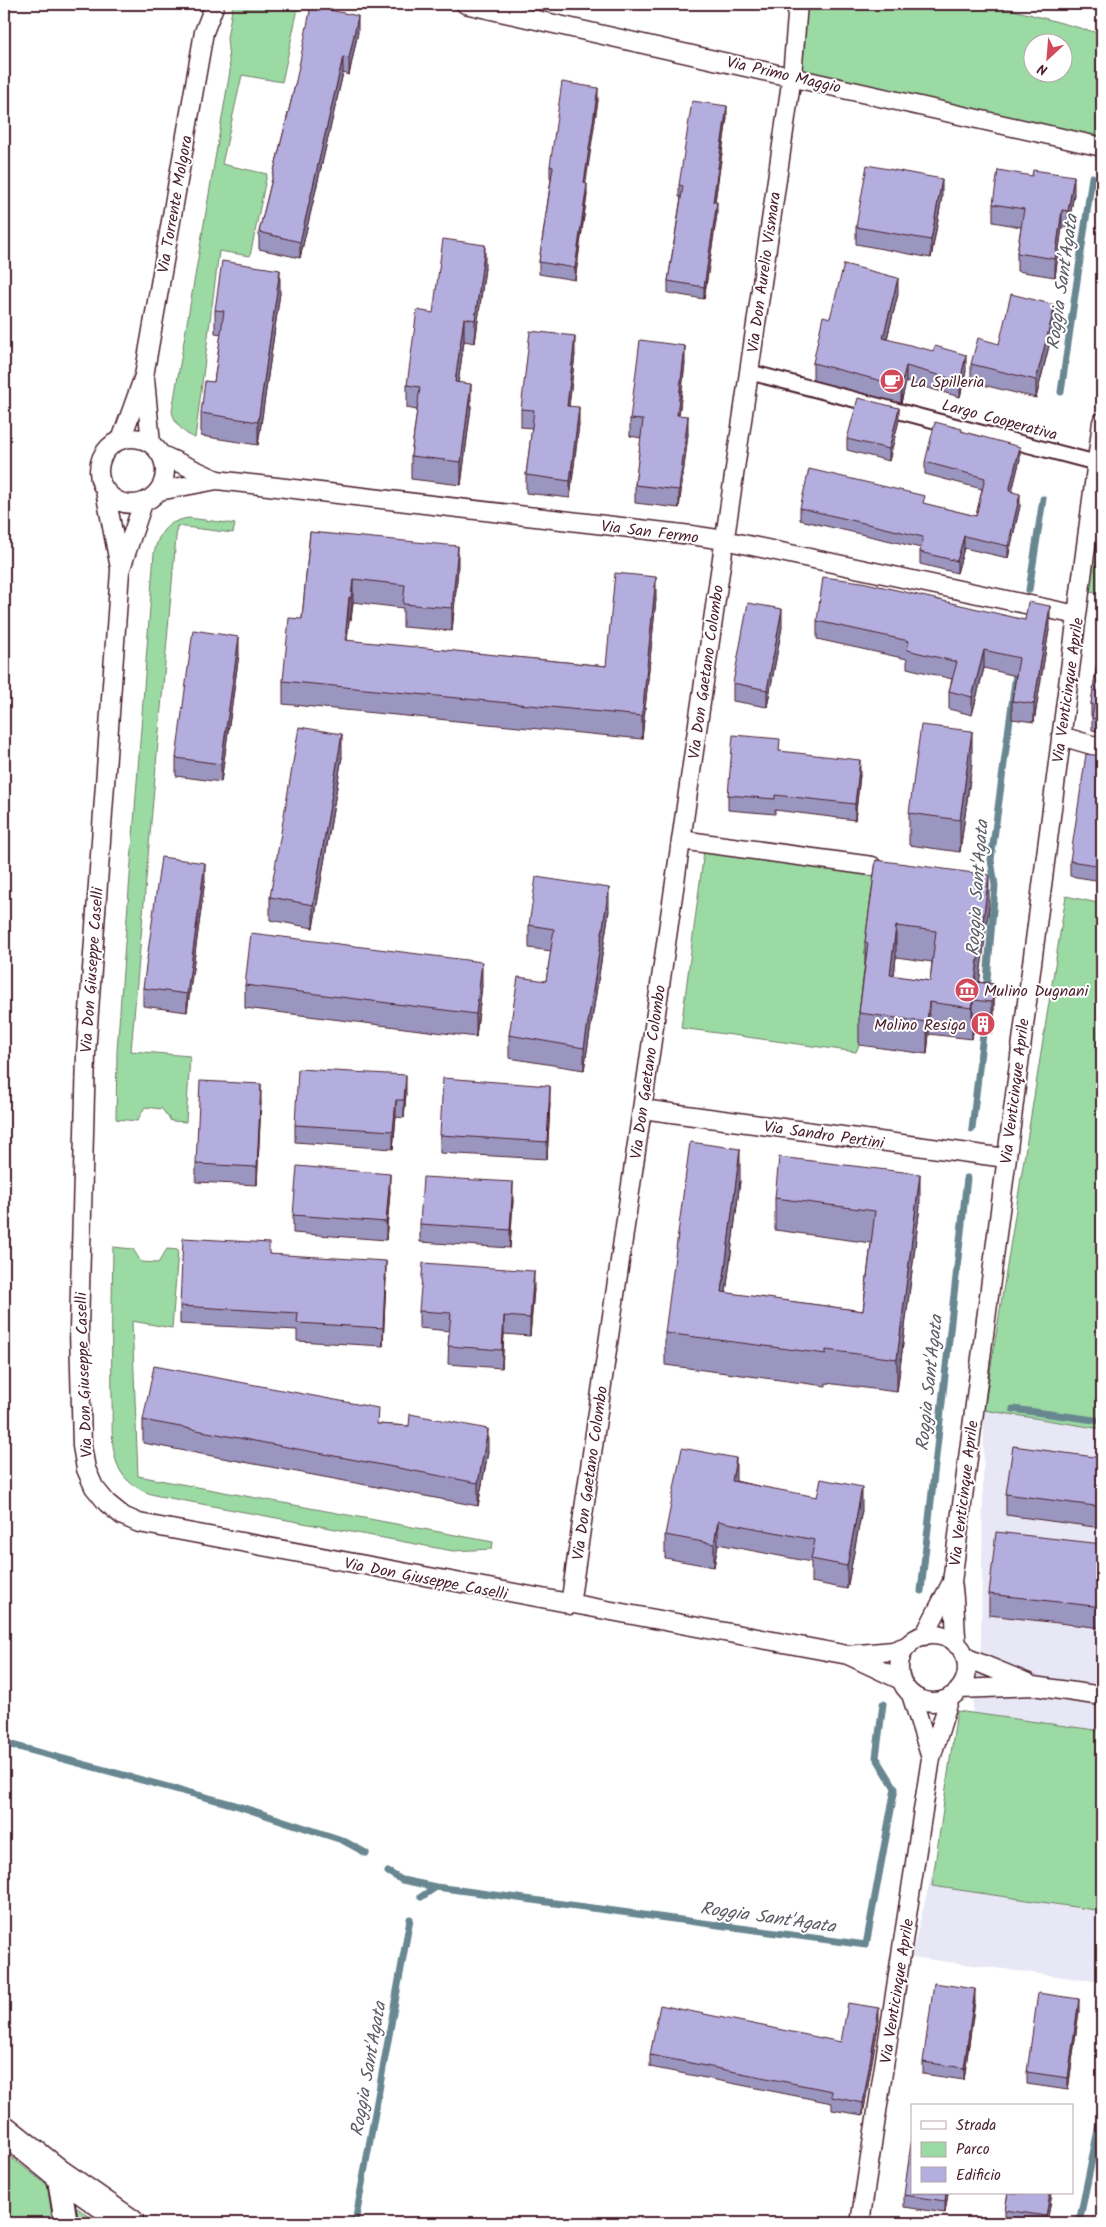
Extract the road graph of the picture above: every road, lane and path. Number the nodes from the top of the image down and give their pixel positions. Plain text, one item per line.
1 (201, 4) edge
2 (215, 4) edge
3 (464, 4) edge
4 (798, 4) edge
5 (204, 32) junction
6 (792, 76) junction
7 (1102, 146) edge
8 (749, 372) junction
9 (144, 376) junction
10 (1102, 422) edge
11 (121, 440) junction
12 (156, 449) junction
13 (1097, 463) junction
14 (217, 480) junction
15 (105, 491) junction
16 (159, 491) junction
17 (143, 503) junction
18 (724, 540) junction
19 (120, 571) junction
20 (1077, 615) junction
21 (1061, 736) junction
22 (1102, 748) edge
23 (681, 840) junction
24 (872, 866) dead end
25 (642, 1109) junction
26 (1006, 1158) junction
27 (952, 1582) junction
28 (570, 1605) junction
29 (917, 1640) junction
30 (961, 1651) junction
31 (848, 1656) junction
32 (1033, 1686) junction
33 (906, 1687) junction
34 (955, 1693) junction
35 (1102, 1696) edge
36 (931, 1758) junction
37 (4, 2130) edge
38 (58, 2173) junction
39 (66, 2223) edge
40 (130, 2223) edge
41 (860, 2223) edge

1 - 5 street, Via Torrente Molgora
2 - 5 street, Via Torrente Molgora
3 - 6 street, Via Primo Maggio
4 - 6 street, Via Don Aurelio Vismara
5 - 9 street, Via Torrente Molgora
6 - 7 street, Via Primo Maggio
6 - 8 street, Via Don Aurelio Vismara
8 - 13 street, Largo Cooperativa
8 - 18 street, Via Don Aurelio Vismara
9 - 11 street, Via Torrente Molgora
9 - 12 street, Via Torrente Molgora
10 - 13 street, Via Venticinque Aprile
11 - 12 street
11 - 15 street, Via Torrente Molgora
12 - 14 street
12 - 16 street, Via Torrente Molgora
13 - 20 street, Via Venticinque Aprile
14 - 16 street
14 - 18 street, Via San Fermo
15 - 17 street
15 - 19 street, Via Don Giuseppe Caselli
16 - 17 street
17 - 19 street, Via Don Giuseppe Caselli
18 - 20 street, Via San Fermo
18 - 23 street, Via Don Gaetano Colombo
19 - 28 street, Via Don Giuseppe Caselli
20 - 21 street, Via Venticinque Aprile
21 - 22 street
21 - 26 street, Via Venticinque Aprile
23 - 24 street
23 - 25 street, Via Don Gaetano Colombo
25 - 26 street, Via Sandro Pertini
25 - 28 street, Via Don Gaetano Colombo
26 - 27 street, Via Venticinque Aprile
27 - 29 street, Via Venticinque Aprile
27 - 30 street, Via Venticinque Aprile
28 - 31 street, Via Don Giuseppe Caselli
29 - 30 street
29 - 31 street, Via Don Giuseppe Caselli
29 - 33 street
30 - 32 street
30 - 34 street
31 - 33 street, Via Don Giuseppe Caselli
32 - 34 street
32 - 35 street
33 - 34 street
33 - 36 street, Via Venticinque Aprile
34 - 36 street, Via Venticinque Aprile
36 - 41 street, Via Venticinque Aprile
37 - 38 main road
38 - 39 street
38 - 40 main road

